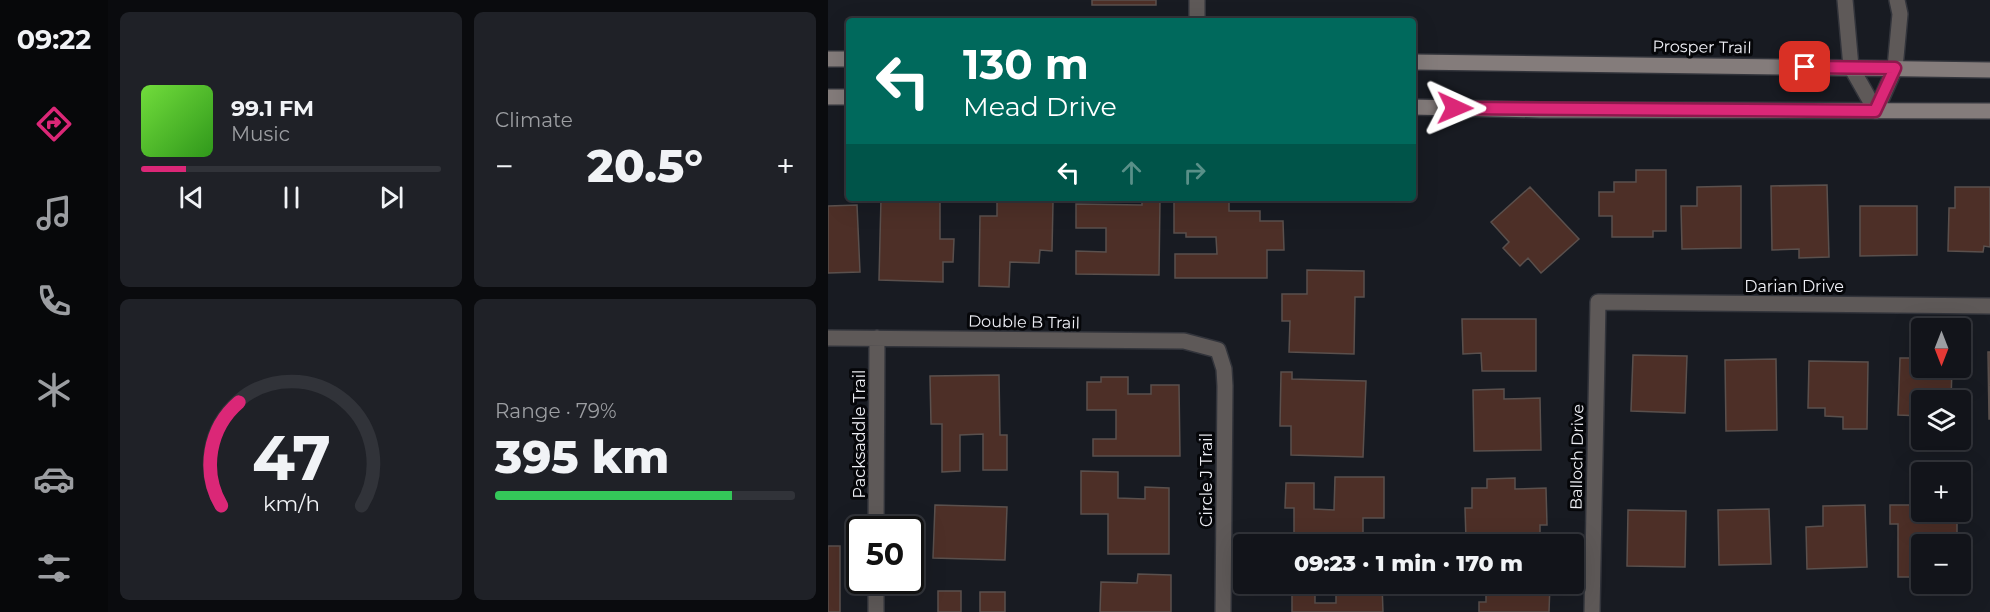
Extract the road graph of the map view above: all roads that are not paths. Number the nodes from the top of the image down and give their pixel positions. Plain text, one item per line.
1 (1197, 0) edge
2 (1845, 0) edge
3 (1897, 0) edge
4 (1197, 18) edge
5 (828, 59) edge
6 (846, 59) edge
7 (1416, 62) edge
8 (1851, 67) junction
9 (1895, 68) junction
10 (1990, 70) edge
11 (828, 97) edge
12 (846, 97) edge
13 (1416, 107) edge
14 (1875, 111) junction
15 (1990, 111) edge
16 (1598, 302) joint
17 (1990, 306) edge
18 (828, 338) edge
19 (877, 338) junction
20 (1218, 350) joint
21 (876, 516) edge
22 (876, 594) edge
23 (876, 612) edge
24 (1223, 612) edge
25 (1592, 612) edge

1 - 4 street
2 - 8 street
3 - 9 street
5 - 6 main road
7 - 8 main road, Prosper Trail
8 - 9 main road, Prosper Trail
8 - 14 street
9 - 10 main road, Prosper Trail
9 - 14 street
11 - 12 main road
13 - 14 main road
14 - 15 main road
16 - 17 street, Darian Drive
16 - 25 street, Balloch Drive
18 - 19 street, Double B Trail
19 - 20 street, Double B Trail
19 - 21 street, Packsaddle Trail
20 - 24 street, Circle J Trail
22 - 23 street

